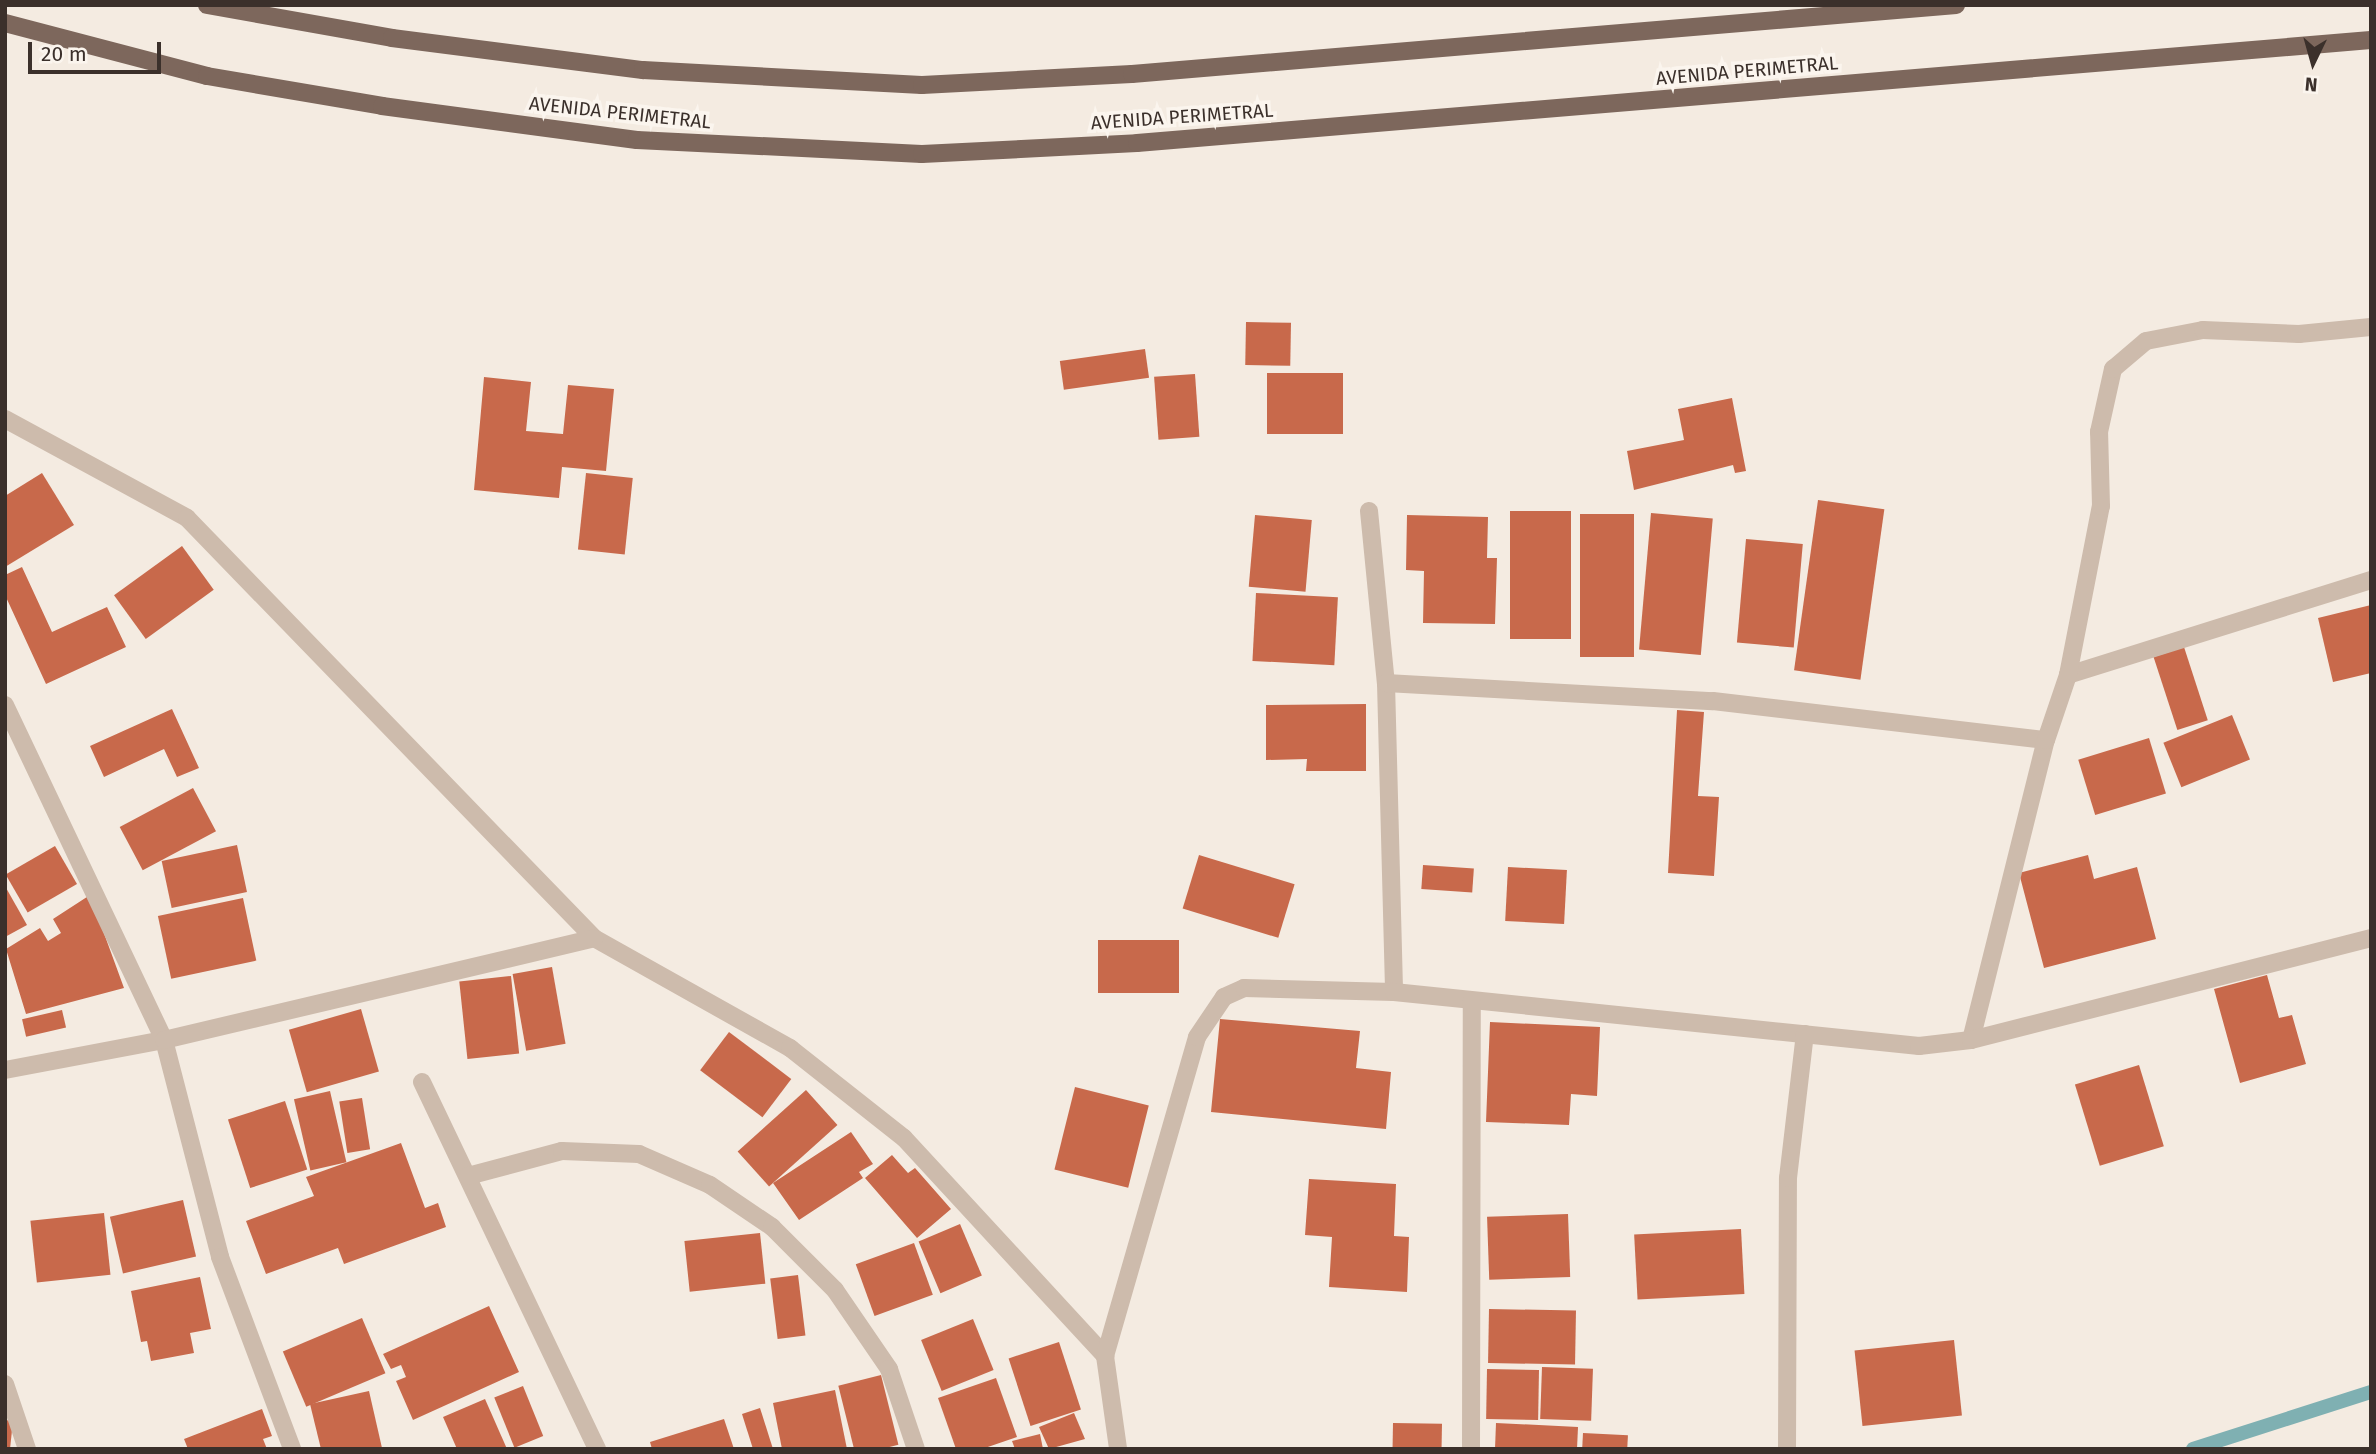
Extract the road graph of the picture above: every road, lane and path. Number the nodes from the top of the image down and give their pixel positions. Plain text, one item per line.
1 (207, 5) edge
2 (1956, 5) edge
3 (5, 23) edge
4 (2371, 40) edge
5 (2371, 327) edge
6 (5, 419) edge
7 (1369, 511) dead end
8 (2371, 580) edge
9 (2068, 676) junction
10 (1386, 683) junction
11 (5, 705) edge
12 (2046, 740) junction
13 (594, 938) junction
14 (2371, 938) edge
15 (1394, 992) junction
16 (1472, 1001) junction
17 (1805, 1034) junction
18 (164, 1040) junction
19 (1971, 1040) junction
20 (5, 1070) edge
21 (422, 1082) dead end
22 (468, 1176) junction
23 (1105, 1356) junction
24 (5, 1384) edge
25 (27, 1449) edge
26 (292, 1449) edge
27 (597, 1449) edge
28 (916, 1449) edge
29 (1118, 1449) edge
30 (1471, 1449) edge
31 (1787, 1449) edge

1 - 2 main road
3 - 4 main road, AVENIDA PERIMETRAL
5 - 9 street
6 - 13 street
7 - 10 street
8 - 9 street
9 - 12 street
10 - 12 street
10 - 15 street
11 - 18 street
12 - 19 street
13 - 18 street
13 - 23 street
14 - 19 street
15 - 16 street
15 - 23 street
16 - 17 street
16 - 30 street
17 - 19 street
17 - 31 street
18 - 20 street
18 - 26 street
21 - 22 street
22 - 27 street
22 - 28 street
23 - 29 street
24 - 25 street

